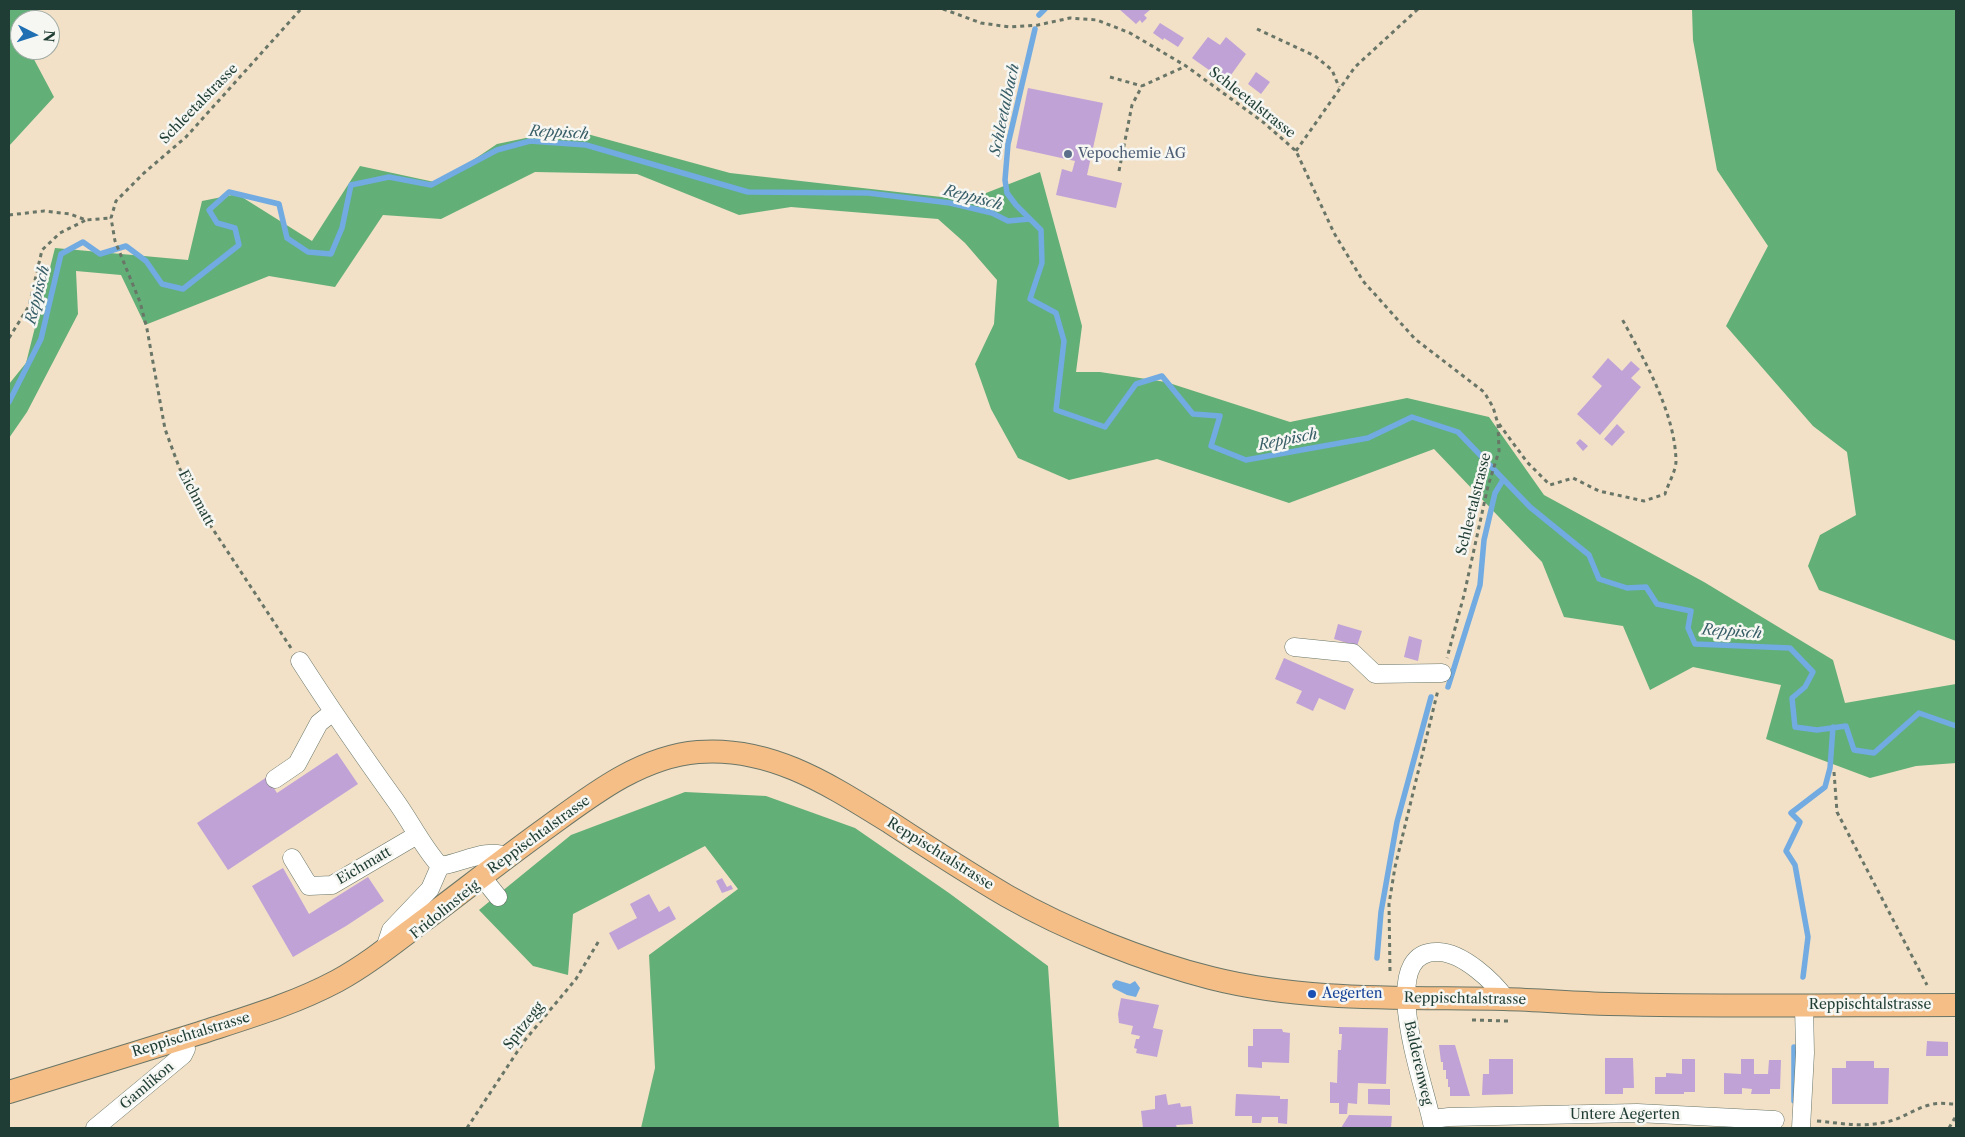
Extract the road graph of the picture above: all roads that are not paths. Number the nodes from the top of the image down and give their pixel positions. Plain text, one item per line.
1 (1294, 647) dead end
2 (300, 661) road end
3 (1442, 672) road end
4 (333, 712) junction
5 (275, 779) dead end
6 (417, 835) junction
7 (508, 857) junction
8 (292, 858) dead end
9 (440, 866) junction
10 (482, 877) junction
11 (498, 898) dead end
12 (384, 951) junction
13 (1406, 998) junction
14 (1506, 999) junction
15 (1804, 1005) junction
16 (1956, 1005) edge
17 (184, 1038) junction
18 (9, 1092) edge
19 (1775, 1120) dead end
20 (1549, 1122) edge
21 (1703, 1122) edge
22 (1432, 1124) edge
23 (1801, 1124) edge
24 (95, 1128) edge

1 - 3 street
2 - 4 street
4 - 5 street
4 - 6 street
6 - 8 street, Eichmatt
6 - 9 street
7 - 9 street
7 - 10 main road, Reppischtalstrasse
7 - 13 main road, Reppischtalstrasse
9 - 12 street
10 - 11 street
10 - 12 main road, Reppischtalstrasse
12 - 17 main road, Reppischtalstrasse
13 - 14 main road, Reppischtalstrasse
13 - 14 street, Balderenweg
13 - 22 street, Balderenweg
14 - 15 main road, Reppischtalstrasse
15 - 16 main road, Reppischtalstrasse
15 - 23 street
17 - 18 main road, Reppischtalstrasse
17 - 24 street, Gamlikon
19 - 21 street, Untere Aegerten
20 - 21 street, Untere Aegerten
20 - 22 street, Untere Aegerten

